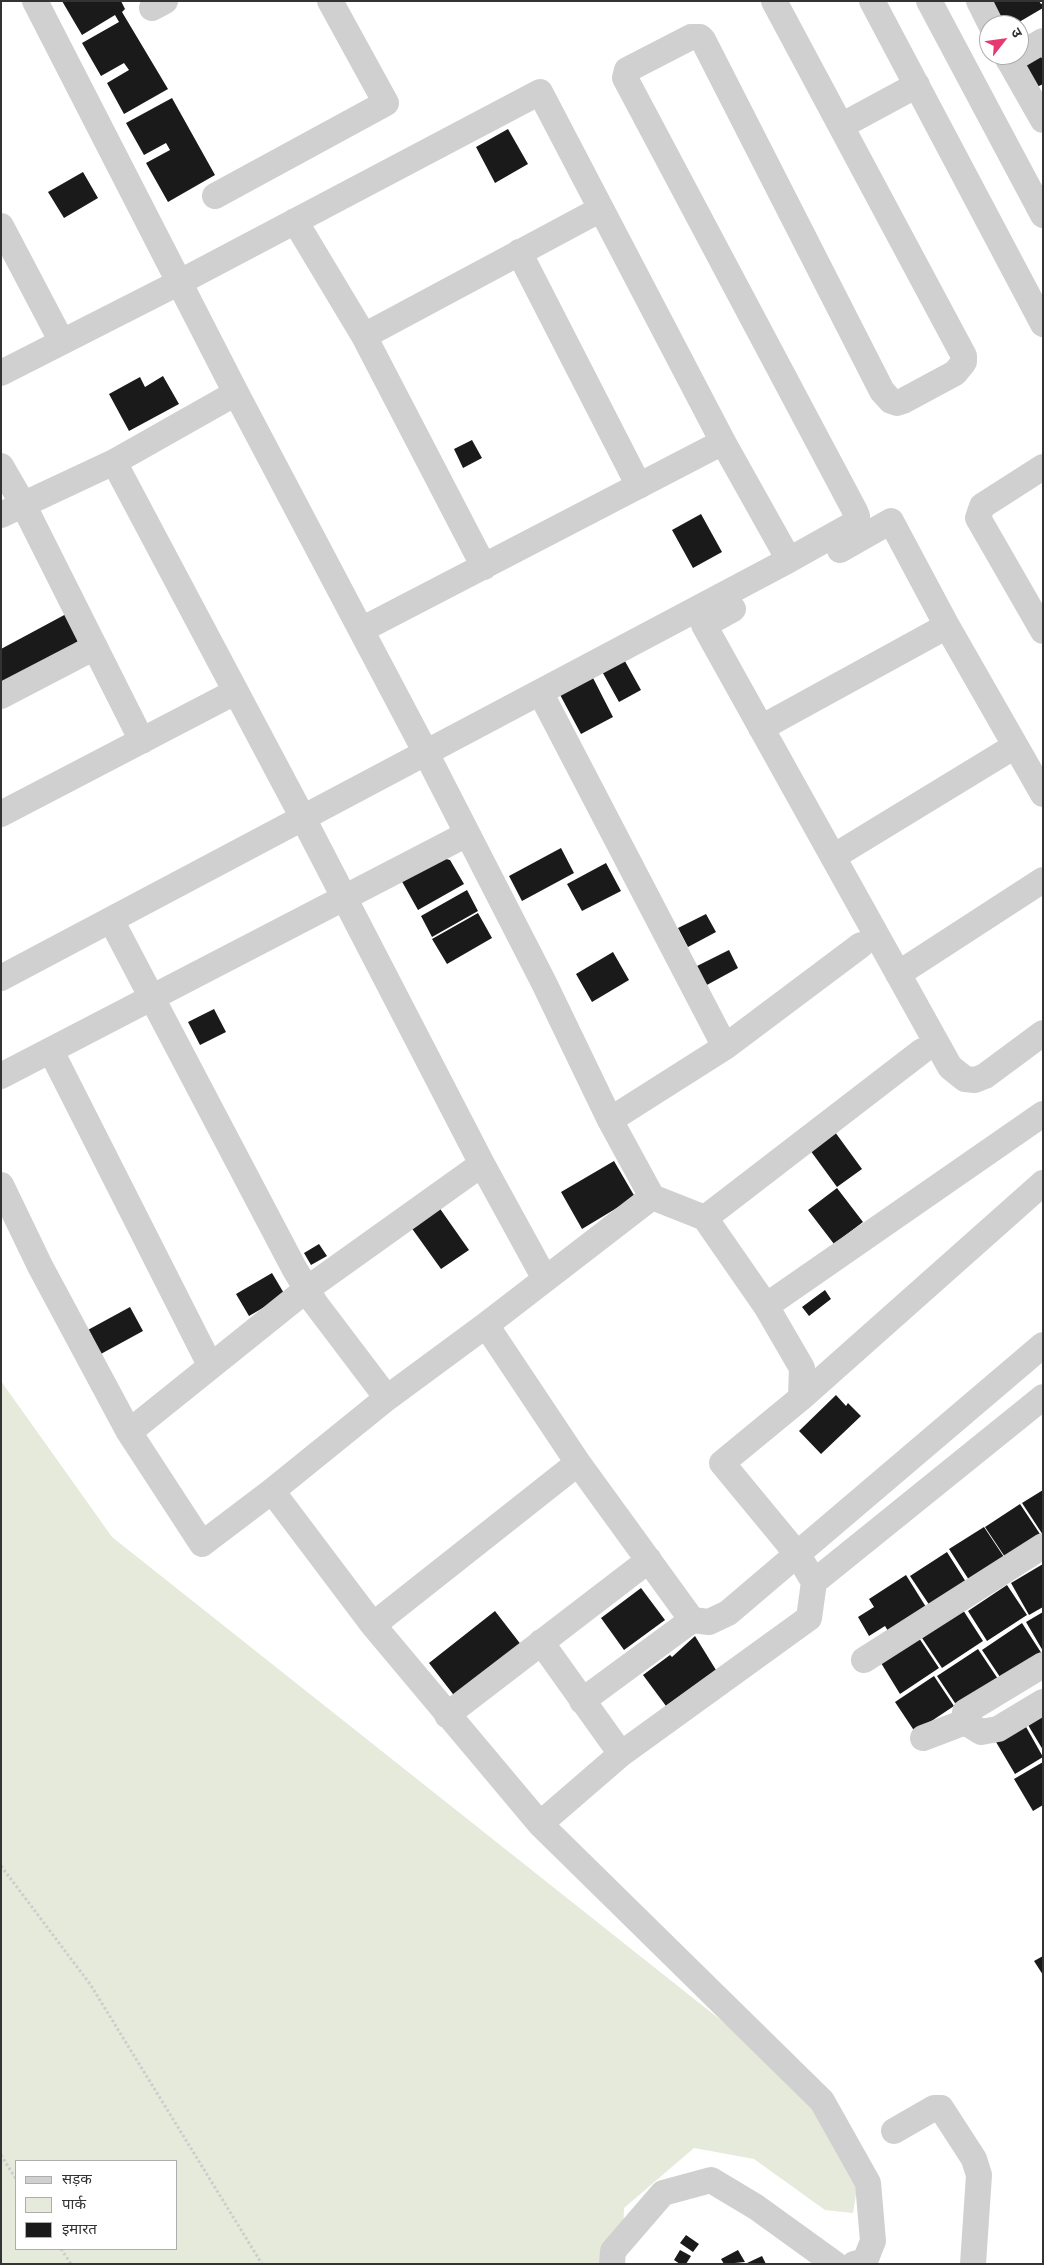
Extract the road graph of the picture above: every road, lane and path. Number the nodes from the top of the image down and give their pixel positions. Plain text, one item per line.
1 (35, 1) edge
2 (330, 1) edge
3 (774, 1) edge
4 (872, 1) edge
5 (929, 1) edge
6 (979, 1) edge
7 (986, 15) edge
8 (1043, 41) edge
9 (1029, 48) edge
10 (1012, 65) edge
11 (916, 85) junction
12 (1043, 120) edge
13 (841, 126) junction
14 (215, 196) dead end
15 (601, 209) junction
16 (1043, 215) edge
17 (295, 221) junction
18 (1, 226) edge
19 (519, 252) junction
20 (180, 282) junction
21 (1043, 324) edge
22 (364, 336) junction
23 (62, 342) junction
24 (1, 373) edge
25 (236, 393) junction
26 (723, 442) junction
27 (114, 462) junction
28 (1, 466) edge
29 (1043, 467) edge
30 (638, 486) junction
31 (12, 510) edge
32 (789, 560) junction
33 (484, 567) junction
34 (947, 626) junction
35 (361, 630) junction
36 (1043, 631) edge
37 (95, 646) junction
38 (235, 692) junction
39 (540, 692) junction
40 (1, 696) edge
41 (761, 728) junction
42 (142, 740) junction
43 (1015, 746) junction
44 (426, 753) junction
45 (1043, 794) edge
46 (1, 814) edge
47 (303, 818) junction
48 (467, 834) junction
49 (833, 857) junction
50 (1043, 880) edge
51 (344, 900) junction
52 (111, 920) junction
53 (861, 944) dead end
54 (898, 974) junction
55 (1, 978) edge
56 (152, 996) junction
57 (1043, 1033) edge
58 (725, 1046) junction
59 (51, 1051) junction
60 (922, 1051) dead end
61 (1, 1076) edge
62 (1043, 1114) edge
63 (610, 1120) junction
64 (482, 1164) junction
65 (1043, 1183) edge
66 (1, 1186) edge
67 (652, 1197) junction
68 (705, 1218) junction
69 (546, 1279) junction
70 (307, 1289) junction
71 (766, 1306) junction
72 (486, 1325) junction
73 (1043, 1345) edge
74 (210, 1365) junction
75 (1043, 1397) edge
76 (387, 1398) junction
77 (801, 1398) junction
78 (129, 1432) junction
79 (578, 1463) junction
80 (272, 1491) junction
81 (1043, 1546) edge
82 (798, 1555) junction
83 (649, 1560) junction
84 (814, 1582) junction
85 (692, 1620) junction
86 (373, 1625) junction
87 (541, 1642) junction
88 (864, 1660) dead end
89 (1043, 1665) edge
90 (582, 1701) junction
91 (1043, 1702) edge
92 (447, 1715) junction
93 (965, 1722) junction
94 (923, 1738) dead end
95 (621, 1754) junction
96 (540, 1824) junction
97 (1, 1866) edge
98 (894, 2130) dead end
99 (1, 2155) edge
100 (15, 2176) edge
101 (62, 2250) edge
102 (861, 2263) edge
103 (71, 2264) edge
104 (262, 2264) edge
105 (612, 2264) edge
106 (835, 2264) edge
107 (973, 2264) edge

1 - 20 street
2 - 14 street
3 - 13 street
4 - 11 street
5 - 16 street
6 - 7 street
8 - 9 street
10 - 12 street
11 - 13 street
11 - 21 street
13 - 32 street
15 - 17 street
15 - 19 street
15 - 26 street
17 - 20 street
17 - 22 street
18 - 23 street
19 - 22 street
19 - 30 street
20 - 23 street
20 - 25 street
22 - 33 street
23 - 24 street
25 - 27 street
25 - 35 street
26 - 30 street
26 - 32 street
27 - 31 street
27 - 38 street
28 - 31 street
29 - 36 street
30 - 33 street
31 - 37 street
32 - 39 street
33 - 35 street
34 - 41 street
34 - 41 street
34 - 43 street
35 - 44 street
37 - 40 street
37 - 42 street
38 - 42 street
38 - 47 street
39 - 44 street
39 - 58 street
41 - 49 street
42 - 46 street
43 - 45 street
43 - 49 street
44 - 47 street
44 - 48 street
47 - 51 street
47 - 52 street
48 - 51 street
48 - 63 street
49 - 54 street
50 - 54 street
51 - 56 street
51 - 64 street
52 - 55 street
52 - 56 street
53 - 58 street
54 - 57 street
56 - 59 street
56 - 70 street
58 - 63 street
59 - 61 street
59 - 74 street
60 - 68 street
62 - 71 street
63 - 67 street
64 - 69 street
64 - 70 street
65 - 77 street
66 - 78 street
67 - 68 street
67 - 69 street
68 - 71 street
69 - 72 street
70 - 74 street
70 - 76 street
71 - 77 street
72 - 76 street
72 - 79 street
73 - 82 street
74 - 78 street
75 - 84 street
76 - 80 street
77 - 82 street
78 - 80 street
79 - 83 street
79 - 86 street
80 - 86 street
81 - 88 street
82 - 84 street
82 - 85 street
83 - 85 street
83 - 87 street
84 - 95 street
85 - 90 street
86 - 92 street
87 - 90 street
87 - 92 street
89 - 93 street
90 - 95 street
91 - 93 street
92 - 96 street
93 - 94 street
95 - 96 street
96 - 102 street
97 - 104 path
98 - 107 street
99 - 100 path
101 - 103 path
105 - 106 street

